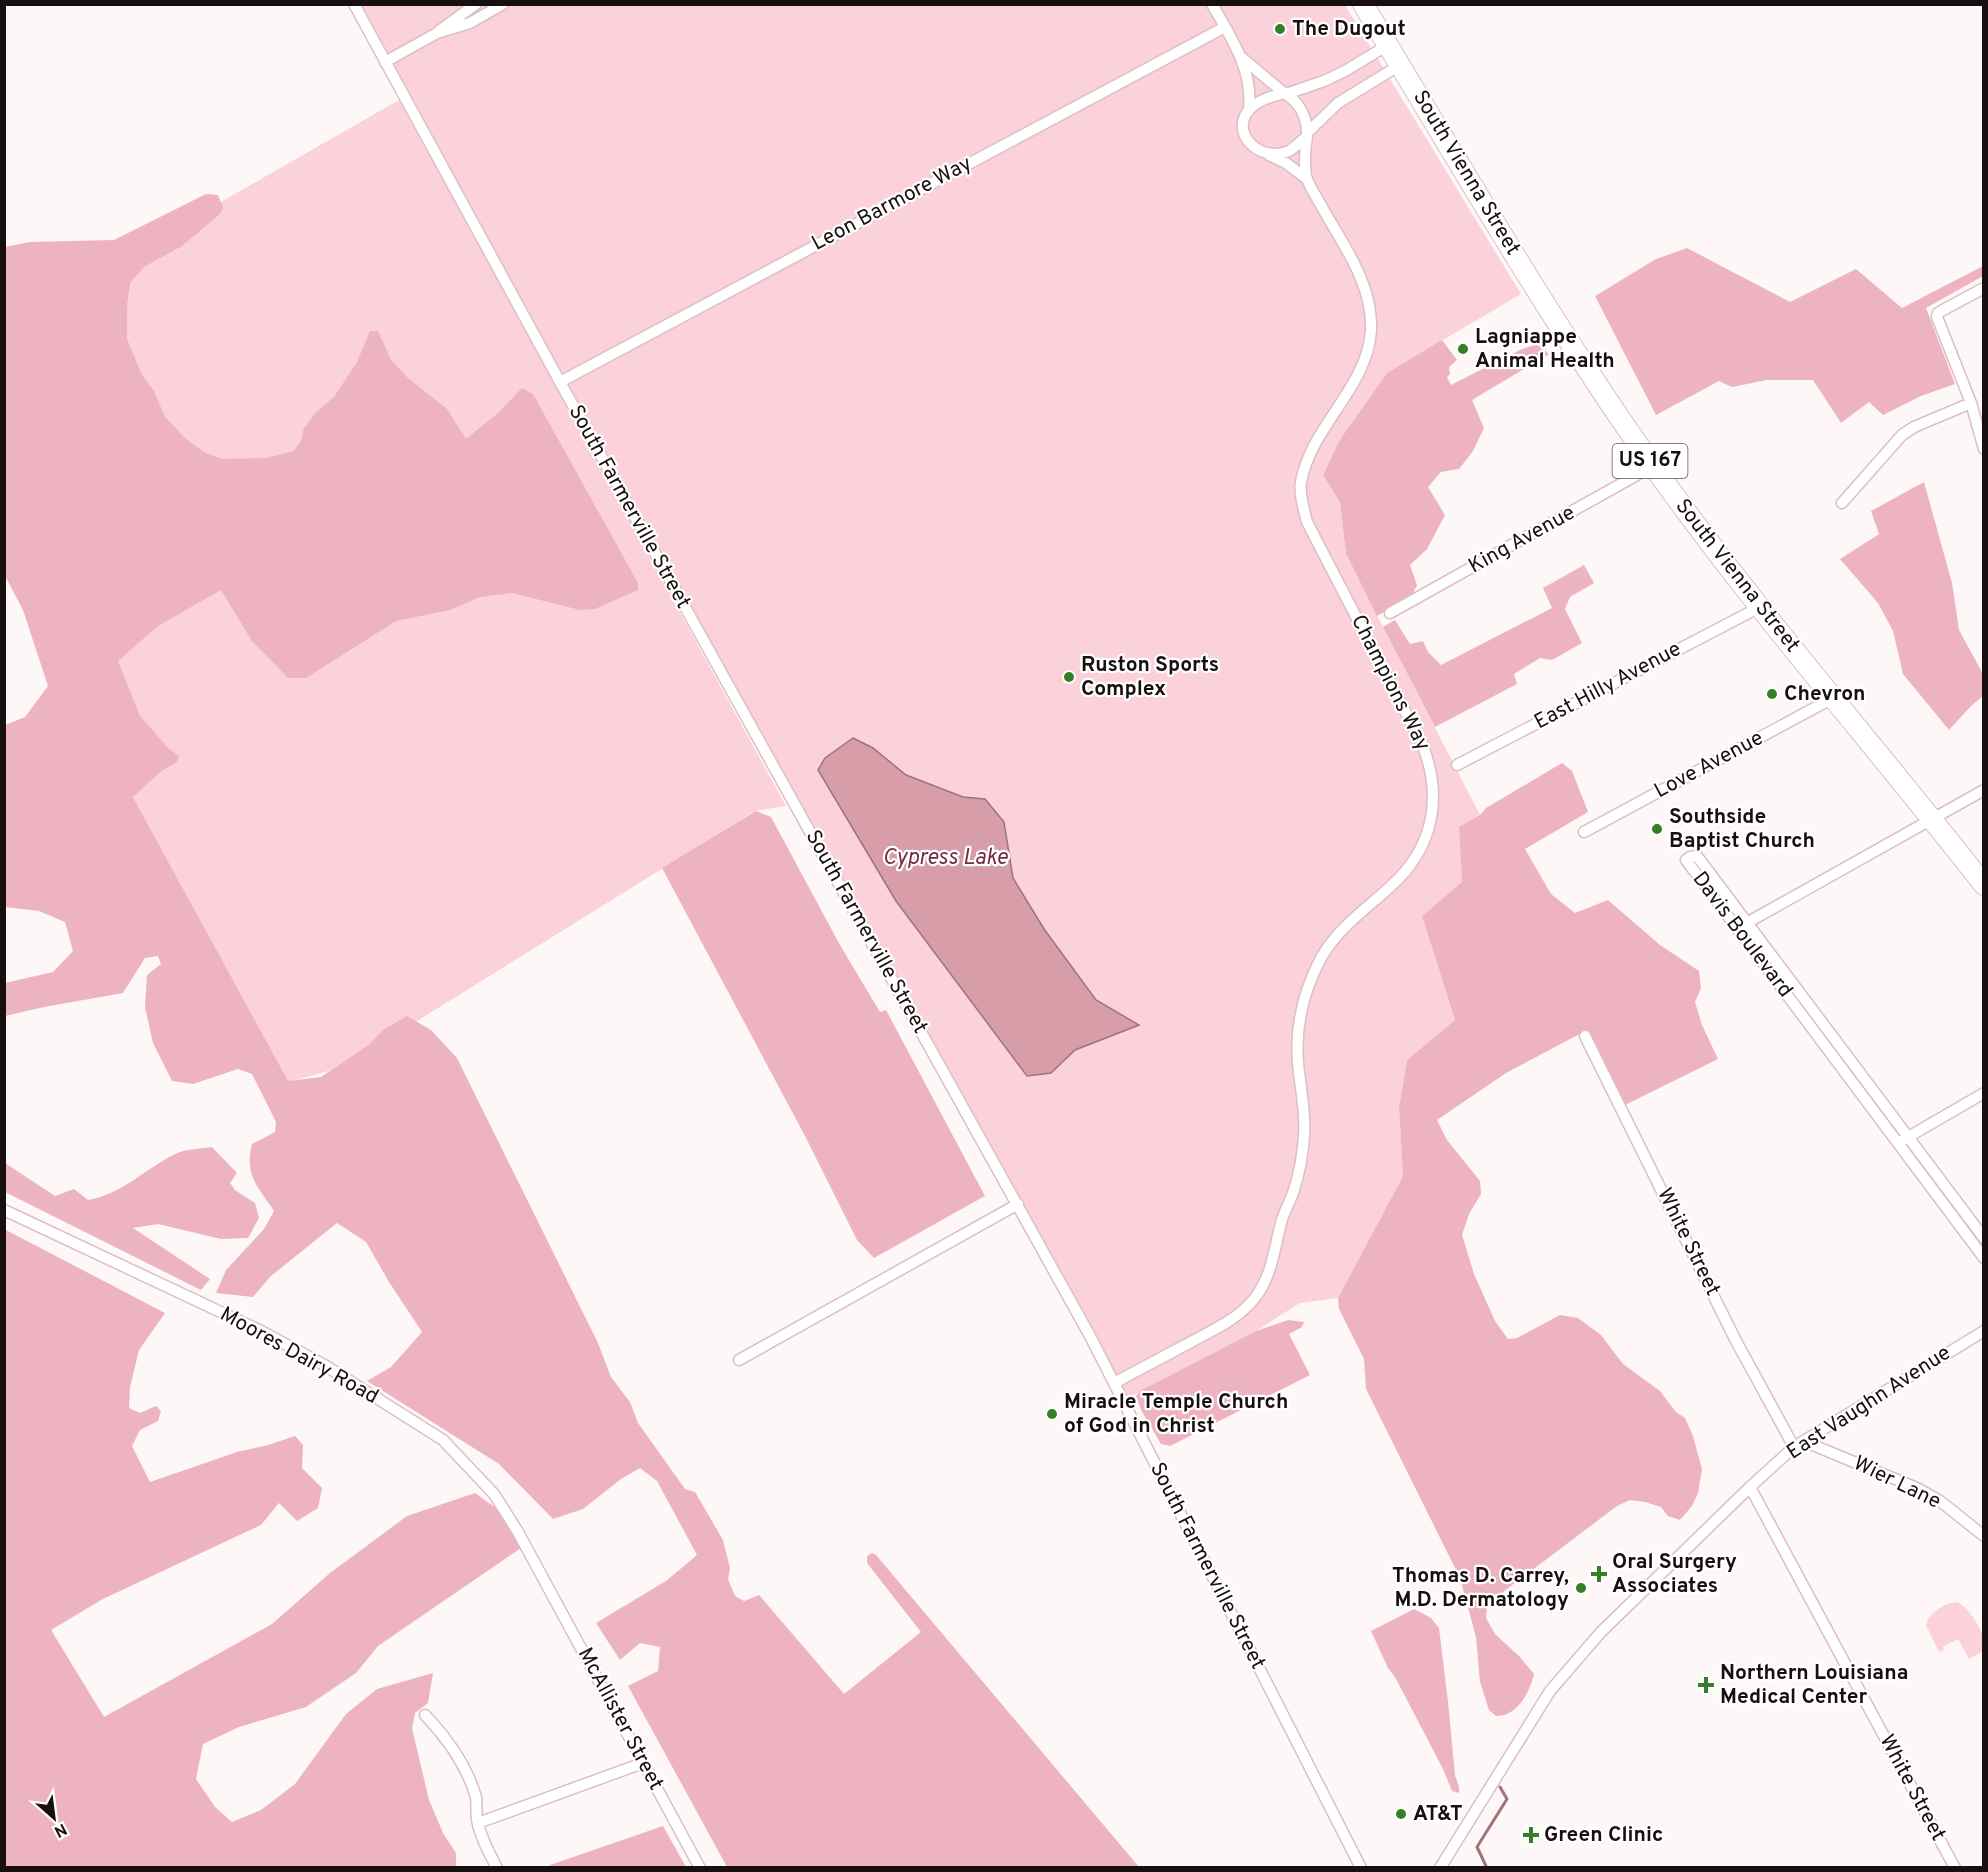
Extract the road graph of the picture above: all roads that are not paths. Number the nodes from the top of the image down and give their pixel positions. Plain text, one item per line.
1 (354, 4) edge
2 (476, 4) edge
3 (503, 4) edge
4 (1212, 4) edge
5 (1363, 4) edge
6 (1225, 27) junction
7 (437, 33) junction
8 (1388, 45) junction
9 (1241, 57) junction
10 (385, 62) junction
11 (1400, 65) junction
12 (1285, 93) junction
13 (1249, 109) junction
14 (1307, 134) junction
15 (1267, 154) junction
16 (1307, 179) junction
17 (1983, 288) edge
18 (560, 382) junction
19 (1971, 403) junction
20 (1983, 449) edge
21 (1653, 466) junction
22 (1842, 503) dead end
23 (1758, 608) junction
24 (1390, 613) dead end
25 (1833, 698) junction
26 (1457, 765) dead end
27 (1983, 790) edge
28 (1931, 818) junction
29 (1584, 832) dead end
30 (1983, 885) edge
31 (1743, 925) junction
32 (1585, 1036) dead end
33 (1983, 1093) edge
34 (1903, 1140) junction
35 (1018, 1204) junction
36 (4, 1210) edge
37 (1983, 1238) edge
38 (1983, 1258) edge
39 (1983, 1331) edge
40 (739, 1360) dead end
41 (1114, 1383) junction
42 (1799, 1444) junction
43 (1750, 1487) junction
44 (1983, 1536) edge
45 (540, 1570) joint
46 (425, 1715) dead end
47 (643, 1763) junction
48 (478, 1823) junction
49 (497, 1868) edge
50 (700, 1868) edge
51 (1361, 1868) edge
52 (1440, 1868) edge
53 (1955, 1868) edge

1 - 10 street, South Farmerville Street
2 - 7 street
3 - 7 street
4 - 6 street, Champions Way
5 - 8 highway, South Vienna Street / US 167
6 - 9 street, Champions Way
6 - 18 street, Leon Barmore Way
7 - 10 street
8 - 11 highway, South Vienna Street / US 167
8 - 12 street
9 - 12 street, Champions Way
9 - 13 street, Champions Way
10 - 18 street, South Farmerville Street
11 - 14 street
11 - 21 highway, South Vienna Street / US 167
12 - 13 street
12 - 14 street, Champions Way
13 - 15 street, Champions Way
14 - 15 street
14 - 16 street, Champions Way
15 - 16 street, Champions Way
16 - 41 street, Champions Way
17 - 19 street
18 - 35 street, South Farmerville Street
19 - 20 street
19 - 22 street
21 - 23 highway, South Vienna Street / US 167
21 - 24 street, King Avenue
23 - 25 highway, South Vienna Street / US 167
23 - 26 street, East Hilly Avenue
25 - 28 highway, South Vienna Street / US 167
25 - 29 street, Love Avenue
27 - 28 street
28 - 30 highway, South Vienna Street / US 167
28 - 31 street
31 - 31 street, Davis Boulevard
31 - 34 street, Davis Boulevard
32 - 42 street, White Street
33 - 34 street
34 - 37 street, Davis Boulevard
34 - 38 street, Davis Boulevard
35 - 40 street
35 - 41 street, South Farmerville Street
36 - 45 street, Moores Dairy Road
39 - 42 street, East Vaughn Avenue
41 - 51 street, South Farmerville Street
42 - 43 street, East Vaughn Avenue
42 - 44 street, Wier Lane
43 - 52 street, East Vaughn Avenue
43 - 53 street, White Street
45 - 47 street, McAllister Street
46 - 48 street
47 - 48 street
47 - 50 street, McAllister Street
48 - 49 street

